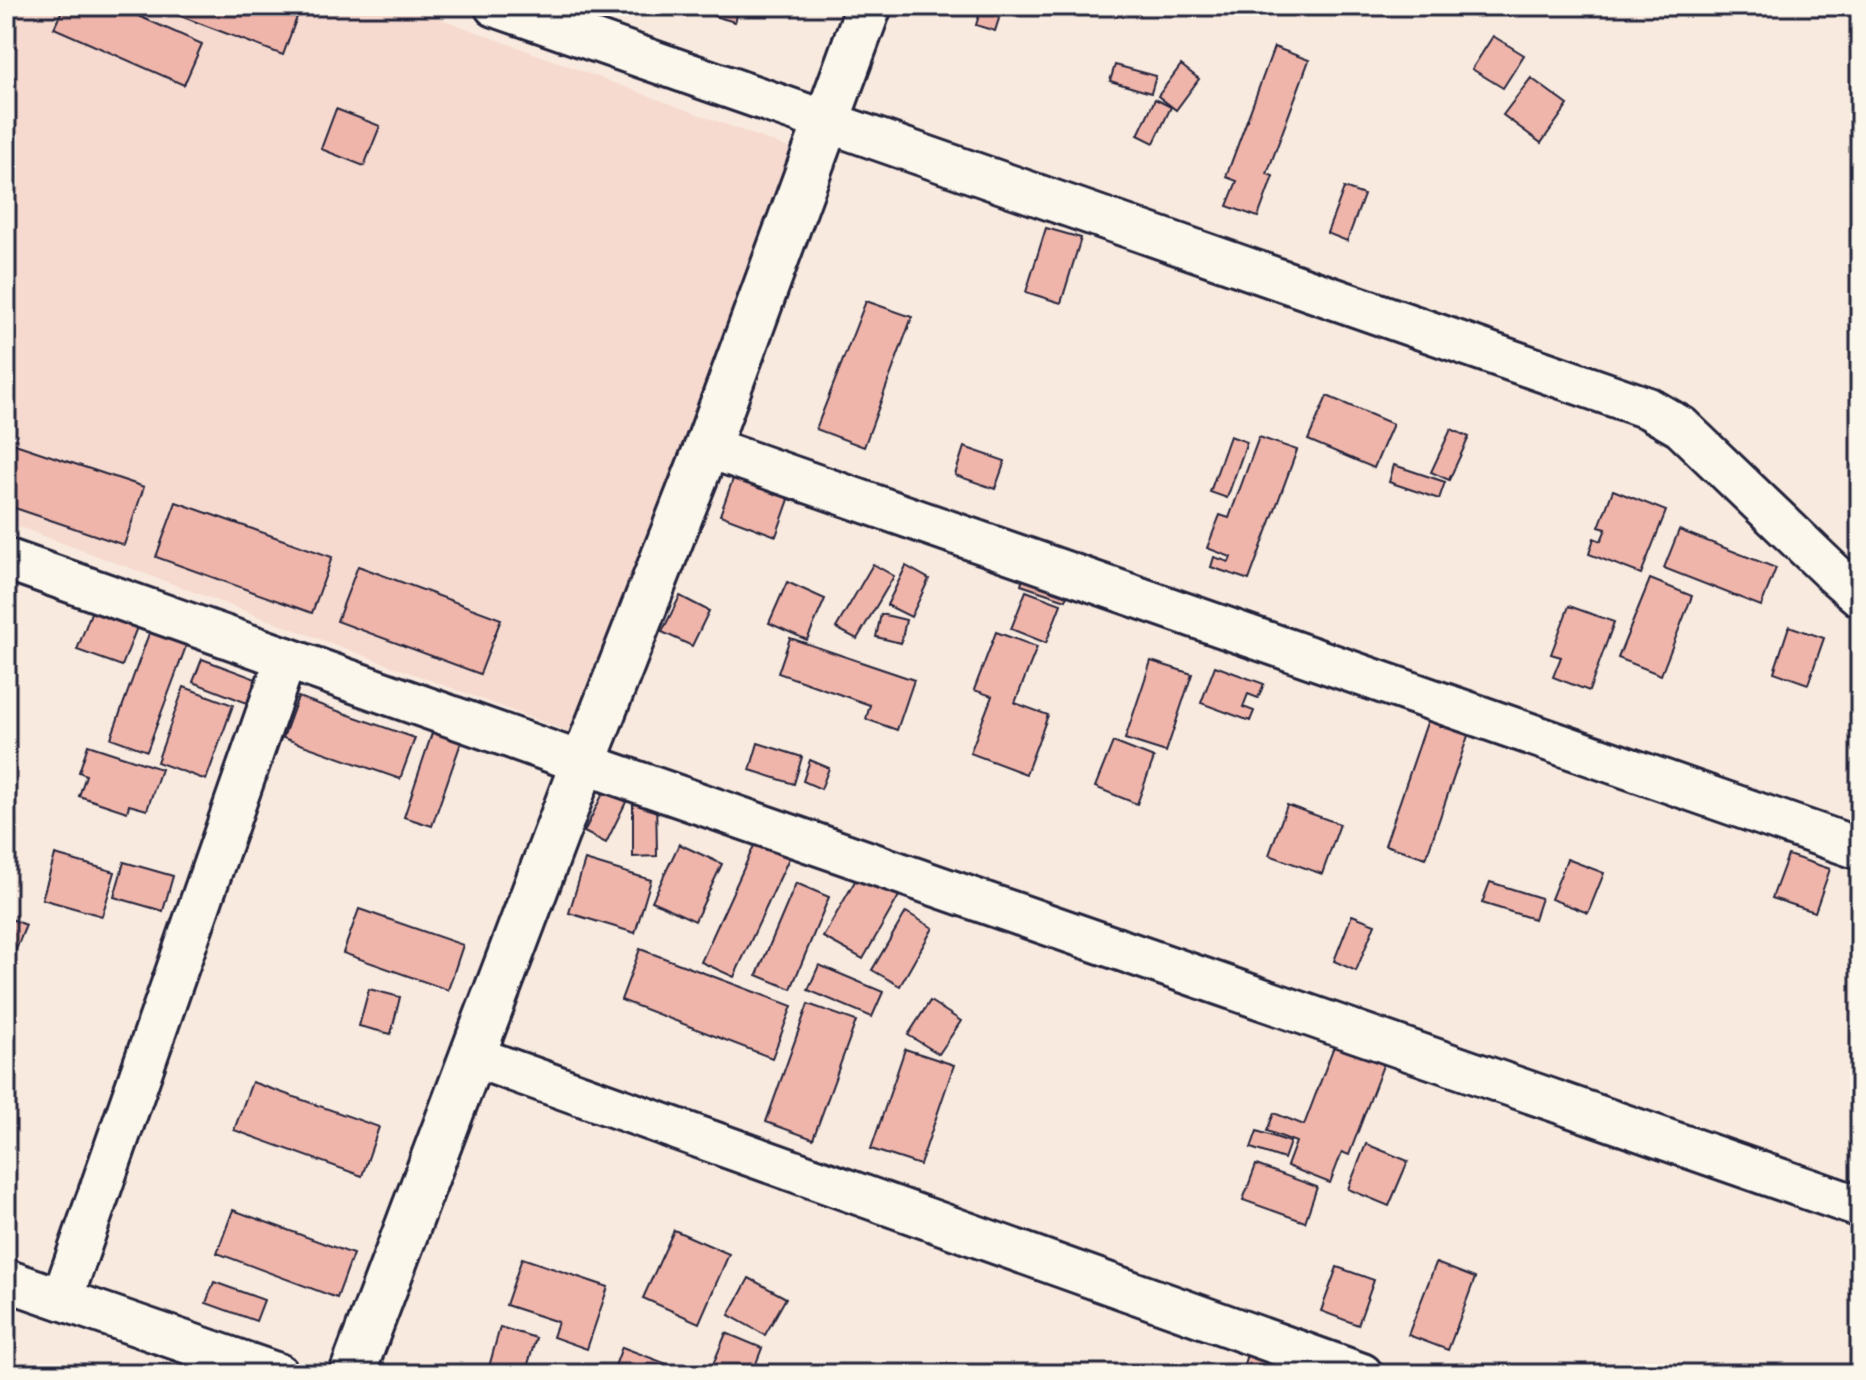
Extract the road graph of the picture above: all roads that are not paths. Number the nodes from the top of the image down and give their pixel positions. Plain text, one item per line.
1 (869, 6) edge
2 (516, 9) edge
3 (826, 121) junction
4 (707, 447) junction
5 (6, 559) edge
6 (1860, 596) edge
7 (286, 658) junction
8 (583, 763) junction
9 (1860, 849) edge
10 (472, 1056) junction
11 (1860, 1207) edge
12 (6, 1280) edge
13 (62, 1299) junction
14 (278, 1374) edge
15 (352, 1374) edge
16 (1362, 1374) edge

1 - 3 street
2 - 3 street
3 - 4 street
3 - 6 street
4 - 8 street
4 - 9 street
5 - 7 street
7 - 8 street
7 - 13 street
8 - 10 street
8 - 11 street
10 - 15 street
10 - 16 street
12 - 13 street
13 - 14 street

